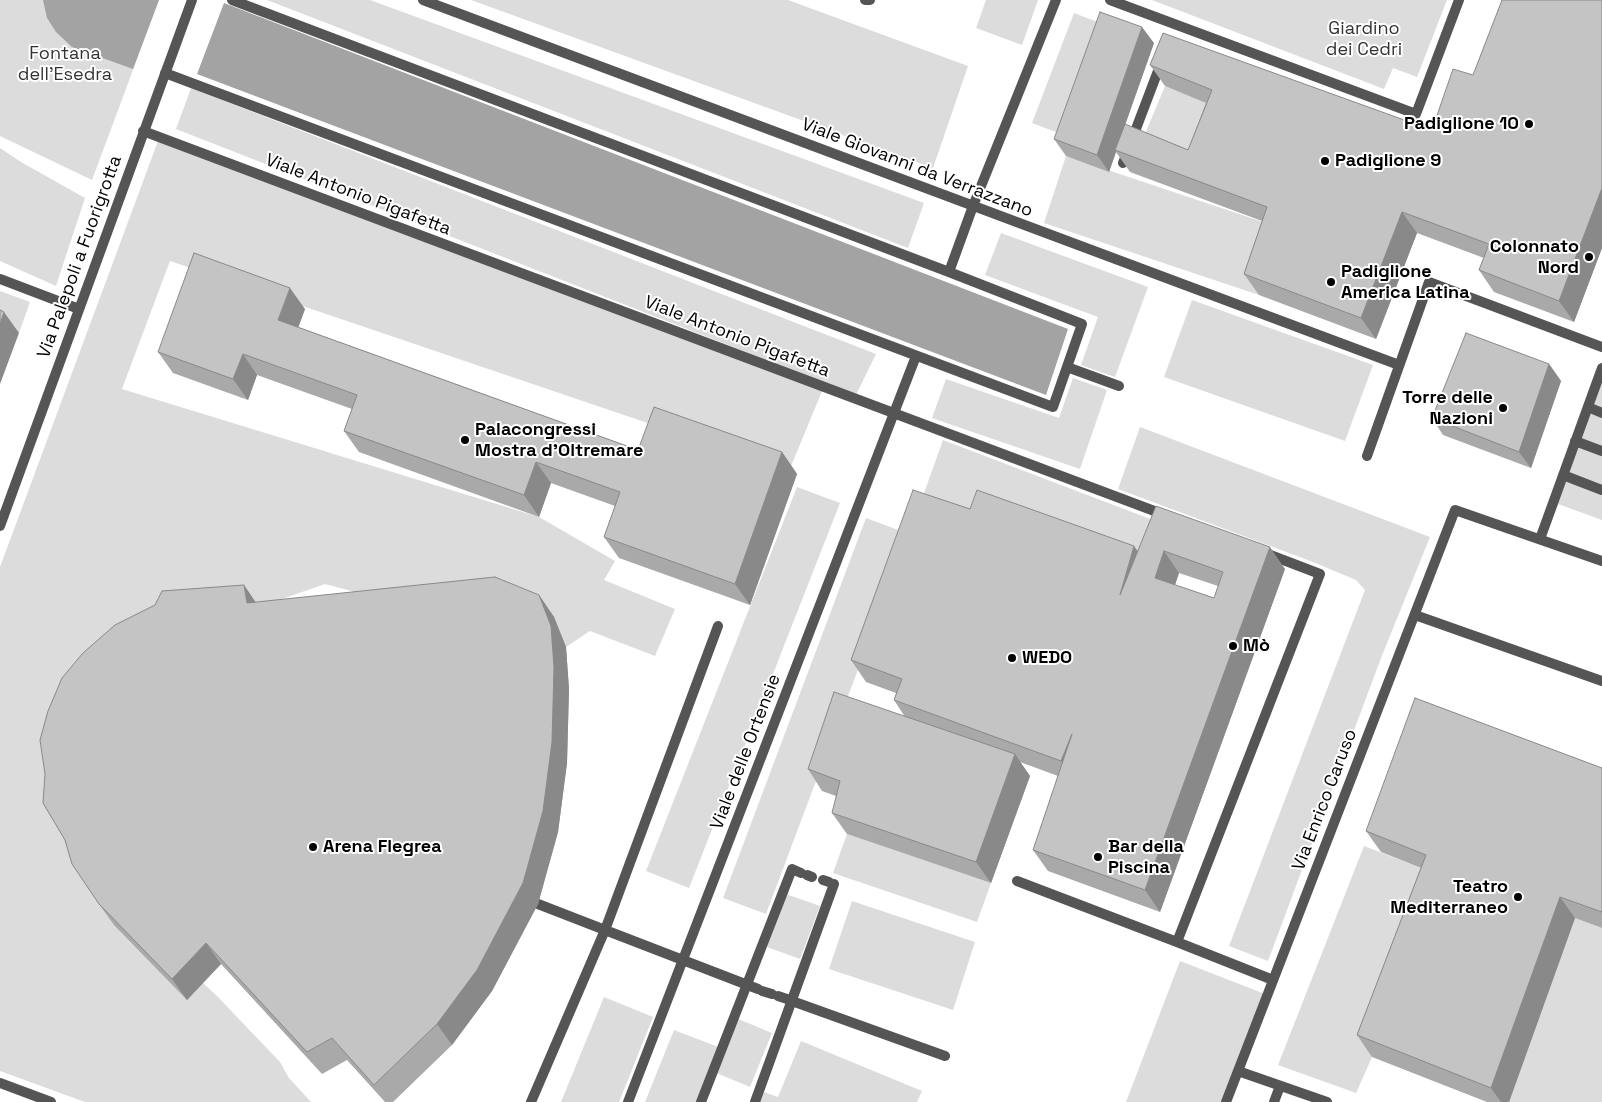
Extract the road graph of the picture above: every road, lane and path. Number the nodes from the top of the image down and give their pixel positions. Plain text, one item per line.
1 (192, 0) edge
2 (232, 0) edge
3 (423, 0) edge
4 (865, 0) edge
5 (870, 0) edge
6 (1056, 0) edge
7 (1110, 0) edge
8 (1459, 0) edge
9 (1165, 52) edge
10 (164, 73) junction
11 (143, 131) junction
12 (1122, 163) edge
13 (973, 206) junction
14 (949, 272) junction
15 (0, 279) edge
16 (79, 309) junction
17 (1602, 347) edge
18 (916, 356) junction
19 (1399, 365) junction
20 (1067, 367) junction
21 (1602, 371) edge
22 (1119, 386) dead end
23 (1588, 407) junction
24 (1602, 413) edge
25 (895, 414) junction
26 (1576, 441) junction
27 (1602, 452) edge
28 (1367, 456) dead end
29 (1563, 475) junction
30 (1602, 490) edge
31 (1172, 518) edge
32 (0, 526) edge
33 (1540, 539) junction
34 (1256, 550) edge
35 (1602, 561) edge
36 (1415, 615) junction
37 (718, 626) dead end
38 (1602, 681) edge
39 (807, 875) dead end
40 (1018, 881) dead end
41 (829, 882) dead end
42 (538, 904) dead end
43 (605, 930) junction
44 (1176, 942) junction
45 (682, 961) junction
46 (1273, 980) junction
47 (746, 985) junction
48 (775, 995) junction
49 (945, 1056) dead end
50 (1238, 1071) junction
51 (0, 1083) edge
52 (1280, 1086) junction
53 (51, 1102) edge
54 (531, 1102) edge
55 (628, 1102) edge
56 (701, 1102) edge
57 (754, 1102) edge
58 (1226, 1102) edge
59 (1274, 1102) edge
60 (1327, 1102) edge

1 - 10 street, Via Palepoli a Fuorigrotta
2 - 14 street
3 - 13 street, Viale Giovanni da Verrazzano
4 - 5 street
6 - 13 street
7 - 8 street
9 - 12 street
10 - 11 street, Via Palepoli a Fuorigrotta
10 - 18 street
11 - 16 street, Via Palepoli a Fuorigrotta
11 - 25 street, Viale Antonio Pigafetta
13 - 14 street
13 - 19 street, Viale Giovanni da Verrazzano
14 - 20 street
15 - 16 street
16 - 32 street, Via Palepoli a Fuorigrotta
17 - 19 street
18 - 20 street
18 - 25 street, Viale delle Ortensie
19 - 28 street
20 - 22 street
21 - 23 street
23 - 24 street
23 - 26 street
25 - 31 street, Viale Antonio Pigafetta
25 - 45 street, Viale delle Ortensie
26 - 27 street
26 - 29 street
29 - 30 street
29 - 33 street
33 - 35 street
33 - 36 street, Via Enrico Caruso
34 - 44 street
36 - 38 street
36 - 46 street, Via Enrico Caruso
37 - 43 street
39 - 47 street
40 - 44 street
41 - 48 street
42 - 43 street
43 - 45 street
43 - 54 street
44 - 46 street
45 - 47 street
45 - 55 street, Viale delle Ortensie
46 - 50 street, Via Enrico Caruso
47 - 48 street
47 - 56 street
48 - 49 street
48 - 57 street
50 - 52 street
50 - 58 street, Via Enrico Caruso
51 - 53 street
52 - 59 street
52 - 60 street

